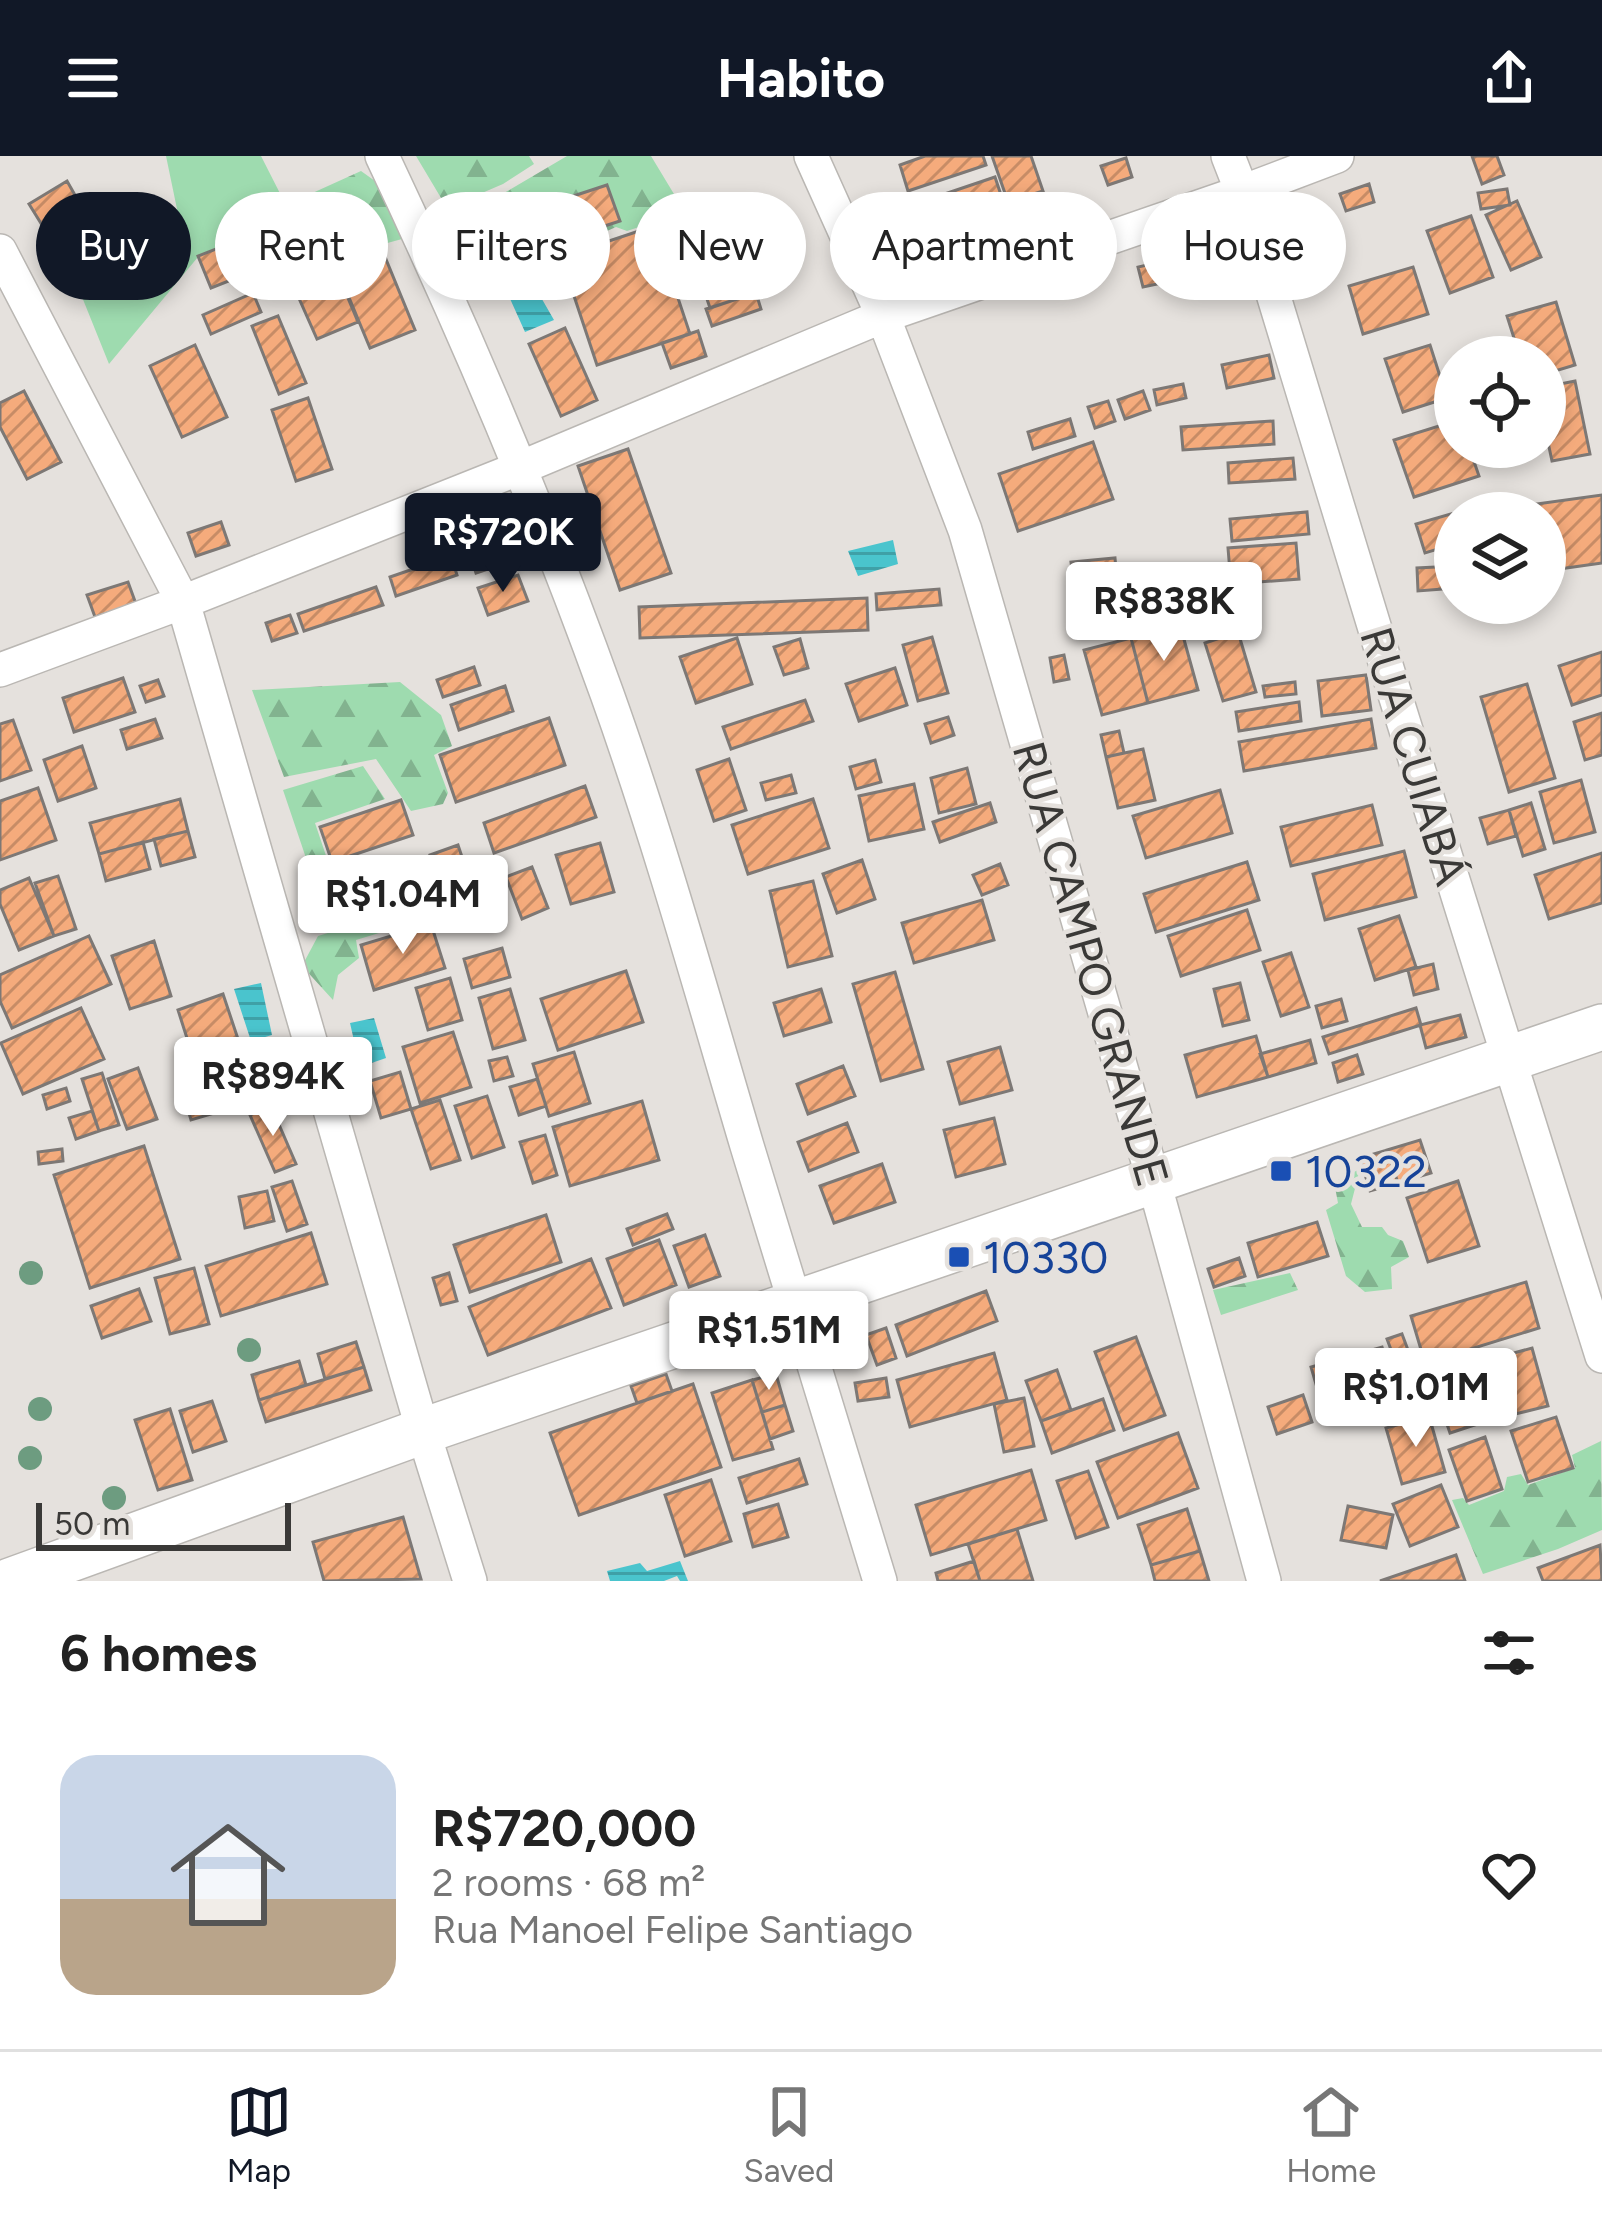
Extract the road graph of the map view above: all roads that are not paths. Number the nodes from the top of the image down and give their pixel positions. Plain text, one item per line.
1 (382, 156) edge
2 (811, 156) edge
3 (1228, 156) edge
4 (1337, 156) edge
5 (1242, 192) joint
6 (1141, 227) edge
7 (0, 251) edge
8 (1275, 300) edge
9 (884, 316) junction
10 (520, 468) junction
11 (183, 602) junction
12 (0, 670) edge
13 (1602, 1027) edge
14 (1509, 1060) junction
15 (1154, 1182) junction
16 (794, 1305) junction
17 (1602, 1357) edge
18 (423, 1431) junction
19 (10, 1581) edge
20 (470, 1581) edge
21 (880, 1581) edge
22 (1264, 1581) edge

1 - 10 street
2 - 9 street, RUA CAMPO GRANDE
3 - 5 street, RUA CUIABÁ
4 - 5 street
6 - 9 street
7 - 11 street
8 - 14 street, RUA CUIABÁ
9 - 10 street
9 - 15 street, RUA CAMPO GRANDE
10 - 11 street
10 - 16 street
11 - 12 street
11 - 18 street
13 - 14 main road
14 - 15 main road
14 - 17 street, RUA CUIABÁ
15 - 16 main road
15 - 22 street, RUA CAMPO GRANDE
16 - 18 main road
16 - 21 street
18 - 19 main road
18 - 20 street

